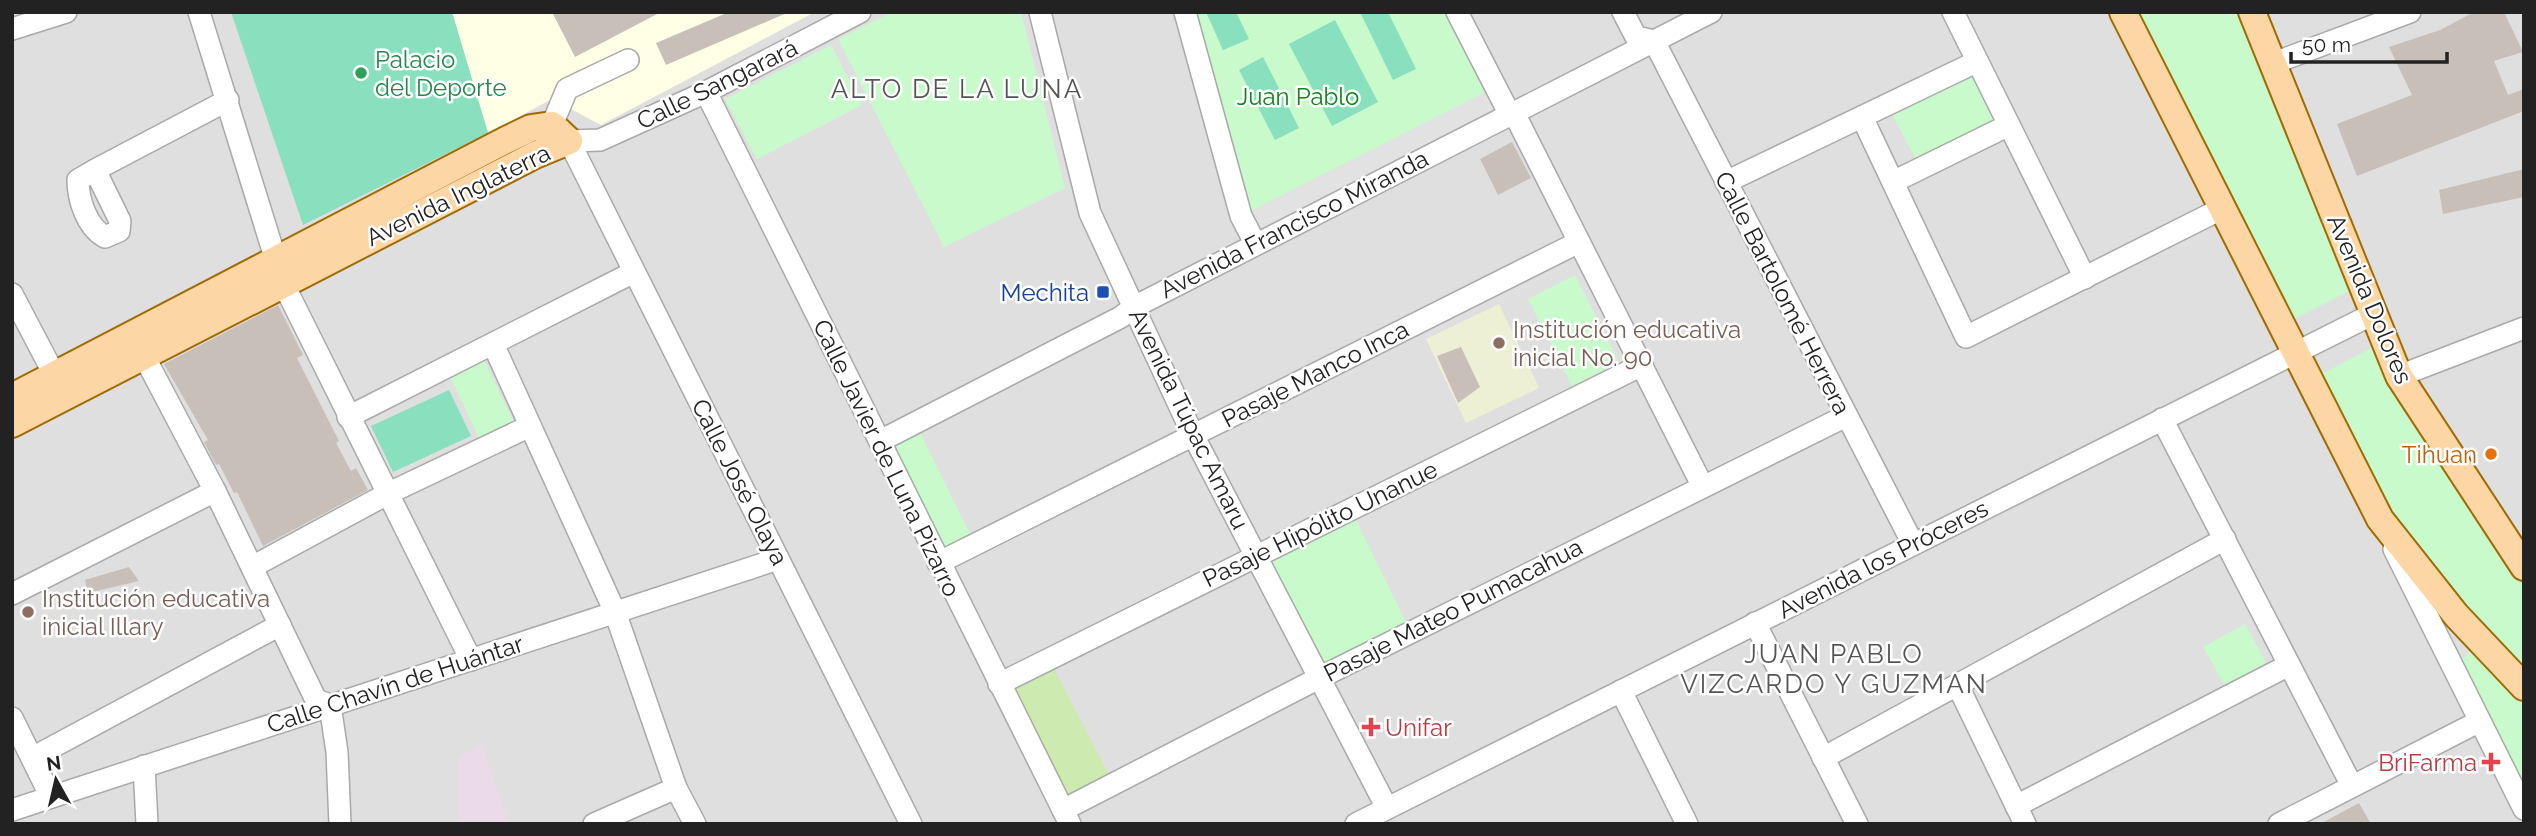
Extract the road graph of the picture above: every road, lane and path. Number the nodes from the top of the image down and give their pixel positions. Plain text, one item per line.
1 (66, 12) edge
2 (199, 12) edge
3 (860, 12) edge
4 (1040, 12) edge
5 (1185, 12) edge
6 (1457, 12) edge
7 (1623, 12) edge
8 (1711, 12) edge
9 (1953, 12) edge
10 (2123, 12) edge
11 (2252, 12) edge
12 (2410, 12) edge
13 (12, 29) edge
14 (1654, 41) junction
15 (628, 60) dead end
16 (1976, 62) junction
17 (2274, 63) junction
18 (706, 92) junction
19 (228, 100) junction
20 (1509, 113) junction
21 (1862, 117) junction
22 (2009, 125) junction
23 (561, 133) junction
24 (95, 170) dead end
25 (1726, 182) junction
26 (1893, 182) junction
27 (2222, 208) junction
28 (1579, 242) junction
29 (1255, 243) junction
30 (279, 271) junction
31 (634, 272) junction
32 (2085, 278) junction
33 (12, 294) edge
34 (1134, 307) junction
35 (2372, 314) junction
36 (2524, 328) edge
37 (493, 344) junction
38 (2296, 352) junction
39 (144, 356) junction
40 (1642, 365) junction
41 (55, 376) junction
42 (2399, 376) junction
43 (12, 397) edge
44 (1846, 416) junction
45 (348, 417) junction
46 (2162, 419) junction
47 (12, 424) edge
48 (528, 427) junction
49 (1193, 435) junction
50 (880, 441) junction
51 (1702, 485) junction
52 (215, 491) junction
53 (388, 493) junction
54 (2379, 519) junction
55 (2225, 539) junction
56 (1913, 544) junction
57 (1256, 554) junction
58 (778, 559) junction
59 (938, 563) junction
60 (252, 567) junction
61 (2524, 567) edge
62 (12, 594) edge
63 (615, 612) junction
64 (1755, 623) junction
65 (280, 625) junction
66 (471, 660) junction
67 (2289, 665) junction
68 (1319, 678) junction
69 (999, 684) junction
70 (1958, 686) junction
71 (2524, 687) edge
72 (1621, 691) junction
73 (330, 705) junction
74 (12, 718) edge
75 (2479, 722) junction
76 (32, 758) junction
77 (1823, 758) junction
78 (144, 766) junction
79 (2351, 784) junction
80 (676, 788) junction
81 (51, 797) junction
82 (1387, 808) junction
83 (2524, 809) edge
84 (12, 810) edge
85 (2021, 815) edge
86 (1066, 817) edge
87 (147, 824) edge
88 (340, 824) edge
89 (594, 824) edge
90 (695, 824) edge
91 (911, 824) edge
92 (1356, 824) edge
93 (1687, 824) edge
94 (1857, 824) edge
95 (2279, 824) edge

1 - 13 street
2 - 19 street
3 - 18 street, Calle Sangarará
4 - 34 street, Avenida Túpac Amaru
5 - 29 street
6 - 20 street
7 - 14 street
8 - 14 street, Avenida Francisco Miranda
9 - 16 street
10 - 27 main road
11 - 17 main road, Avenida Dolores
12 - 17 street
14 - 20 street, Avenida Francisco Miranda
14 - 25 street, Calle Bartolomé Herrera
15 - 23 street
16 - 21 street
16 - 22 street
17 - 35 main road, Avenida Dolores
18 - 23 street, Calle Sangarará
18 - 50 street, Calle Javier de Luna Pizarro
19 - 24 street
19 - 30 street
20 - 28 street
20 - 29 street, Avenida Francisco Miranda
21 - 25 street
21 - 26 street
22 - 26 street
22 - 32 street
23 - 30 main road, Avenida Inglaterra
23 - 31 street, Calle José Olaya
25 - 44 street, Calle Bartolomé Herrera
26 - 32 street
27 - 32 street
27 - 38 main road
28 - 40 street
28 - 49 street, Pasaje Manco Inca
29 - 34 street, Avenida Francisco Miranda
30 - 39 main road, Avenida Inglaterra
30 - 41 main road, Avenida Inglaterra
30 - 45 street
31 - 37 street
31 - 58 street, Calle José Olaya
33 - 41 street
34 - 49 street, Avenida Túpac Amaru
34 - 50 street, Avenida Francisco Miranda
35 - 38 street, Avenida los Próceres
35 - 42 main road, Avenida Dolores
36 - 42 street
37 - 45 street
37 - 48 street
38 - 46 street, Avenida los Próceres
38 - 54 main road
39 - 47 main road, Avenida Inglaterra
39 - 52 street
40 - 51 street
40 - 57 street, Pasaje Hipólito Unanue
41 - 43 main road, Avenida Inglaterra
42 - 61 main road, Avenida Dolores
44 - 51 street, Pasaje Mateo Pumacahua
44 - 56 street, Calle Bartolomé Herrera
45 - 53 street
46 - 55 street
46 - 56 street, Avenida los Próceres
48 - 53 street
48 - 63 street
49 - 57 street, Avenida Túpac Amaru
49 - 59 street, Pasaje Manco Inca
50 - 59 street, Calle Javier de Luna Pizarro
51 - 68 street, Pasaje Mateo Pumacahua
52 - 60 street
52 - 62 street
53 - 60 street
53 - 66 street
54 - 71 main road
54 - 75 street
55 - 67 street
55 - 70 street
56 - 64 street, Avenida los Próceres
57 - 68 street, Avenida Túpac Amaru
57 - 69 street, Pasaje Hipólito Unanue
58 - 63 street, Calle Chavín de Huántar
58 - 91 street, Calle José Olaya
59 - 69 street, Calle Javier de Luna Pizarro
60 - 65 street
63 - 66 street, Calle Chavín de Huántar
63 - 80 street
64 - 72 street, Avenida los Próceres
64 - 77 street
65 - 73 street
65 - 76 street
66 - 73 street, Calle Chavín de Huántar
67 - 79 street
67 - 85 street
68 - 82 street, Avenida Túpac Amaru
68 - 86 street, Pasaje Mateo Pumacahua
69 - 86 street, Calle Javier de Luna Pizarro
70 - 77 street
70 - 85 street
72 - 82 street, Avenida los Próceres
72 - 93 street
73 - 78 street, Calle Chavín de Huántar
73 - 88 street
74 - 76 street
75 - 79 street
75 - 83 street
76 - 81 street
77 - 94 street
78 - 81 street, Calle Chavín de Huántar
78 - 87 street
79 - 95 street
80 - 89 street
80 - 90 street
81 - 84 street, Calle Chavín de Huántar
82 - 92 street, Avenida los Próceres

